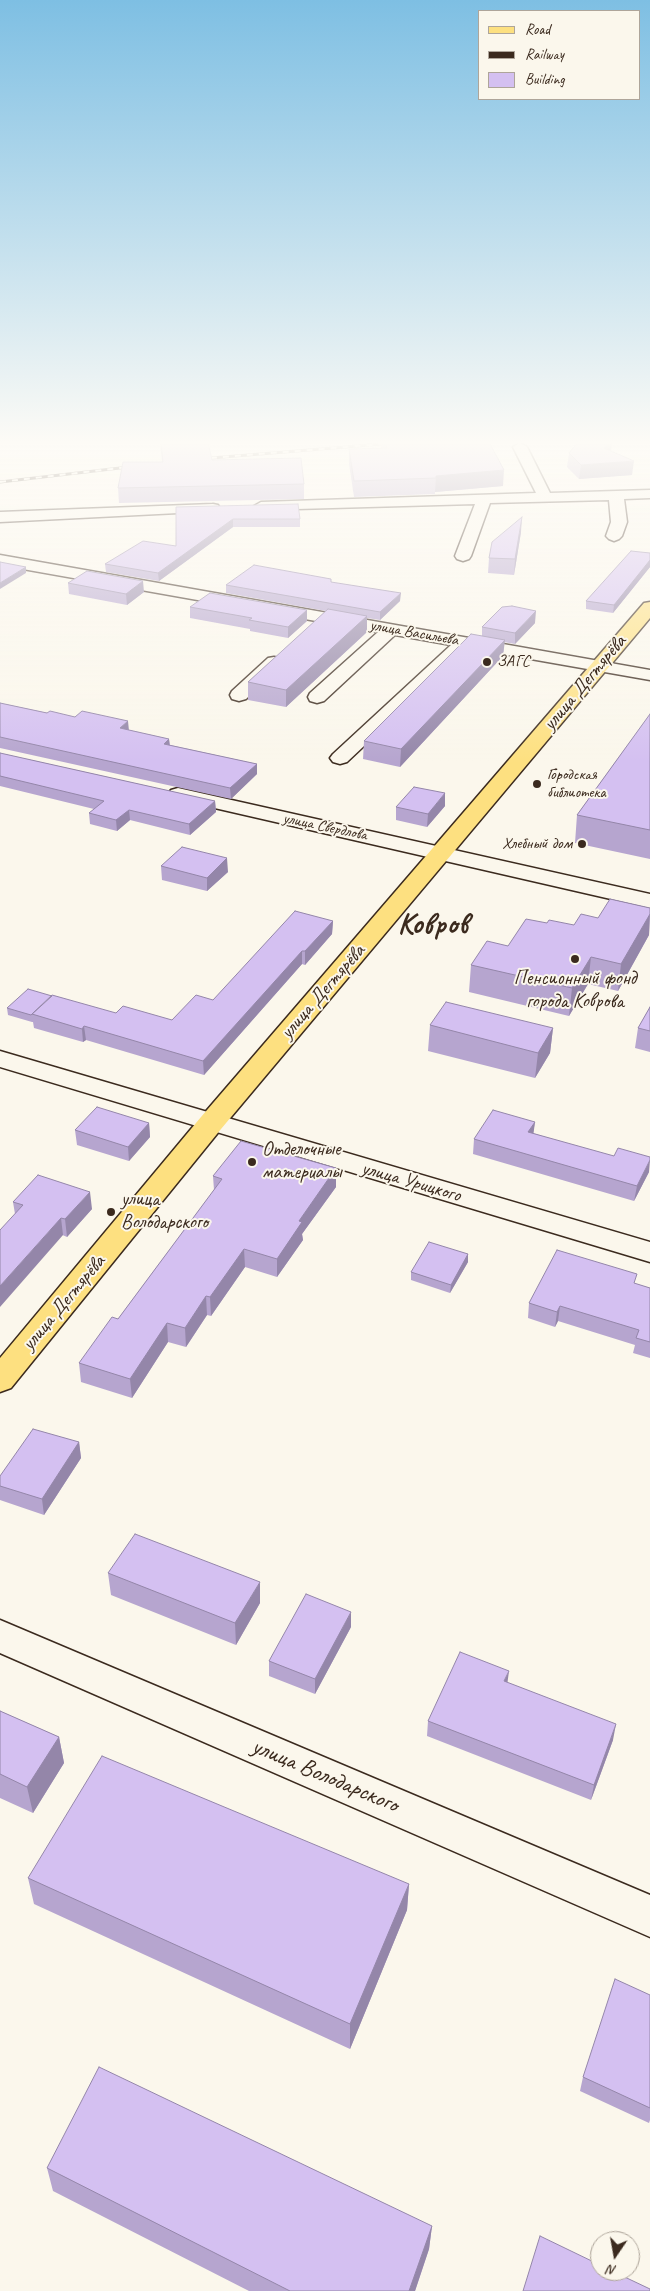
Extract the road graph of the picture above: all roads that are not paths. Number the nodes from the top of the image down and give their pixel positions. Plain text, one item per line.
1 (466, 549) edge
2 (463, 556) dead end
3 (0, 560) edge
4 (650, 606) edge
5 (324, 617) junction
6 (391, 629) junction
7 (310, 630) edge
8 (464, 642) junction
9 (288, 649) edge
10 (600, 666) junction
11 (650, 675) edge
12 (239, 695) dead end
13 (317, 697) dead end
14 (340, 758) dead end
15 (163, 791) edge
16 (441, 853) junction
17 (650, 901) edge
18 (0, 1059) edge
19 (211, 1122) junction
20 (650, 1252) edge
21 (0, 1380) edge
22 (0, 1636) edge
23 (650, 1916) edge

1 - 2 street
3 - 5 street, улица Васильева
4 - 10 main road, улица Дегтярёва
5 - 6 street, улица Васильева
5 - 7 street
6 - 8 street, улица Васильева
6 - 13 street
8 - 10 street, улица Васильева
8 - 14 street
9 - 12 street
10 - 11 street, улица Васильева
10 - 16 main road, улица Дегтярёва
15 - 16 street, улица Свердлова
16 - 17 street, улица Свердлова
16 - 19 main road, улица Дегтярёва
18 - 19 street, улица Урицкого
19 - 20 street, улица Урицкого
19 - 21 main road, улица Дегтярёва
22 - 23 street, улица Володарского

